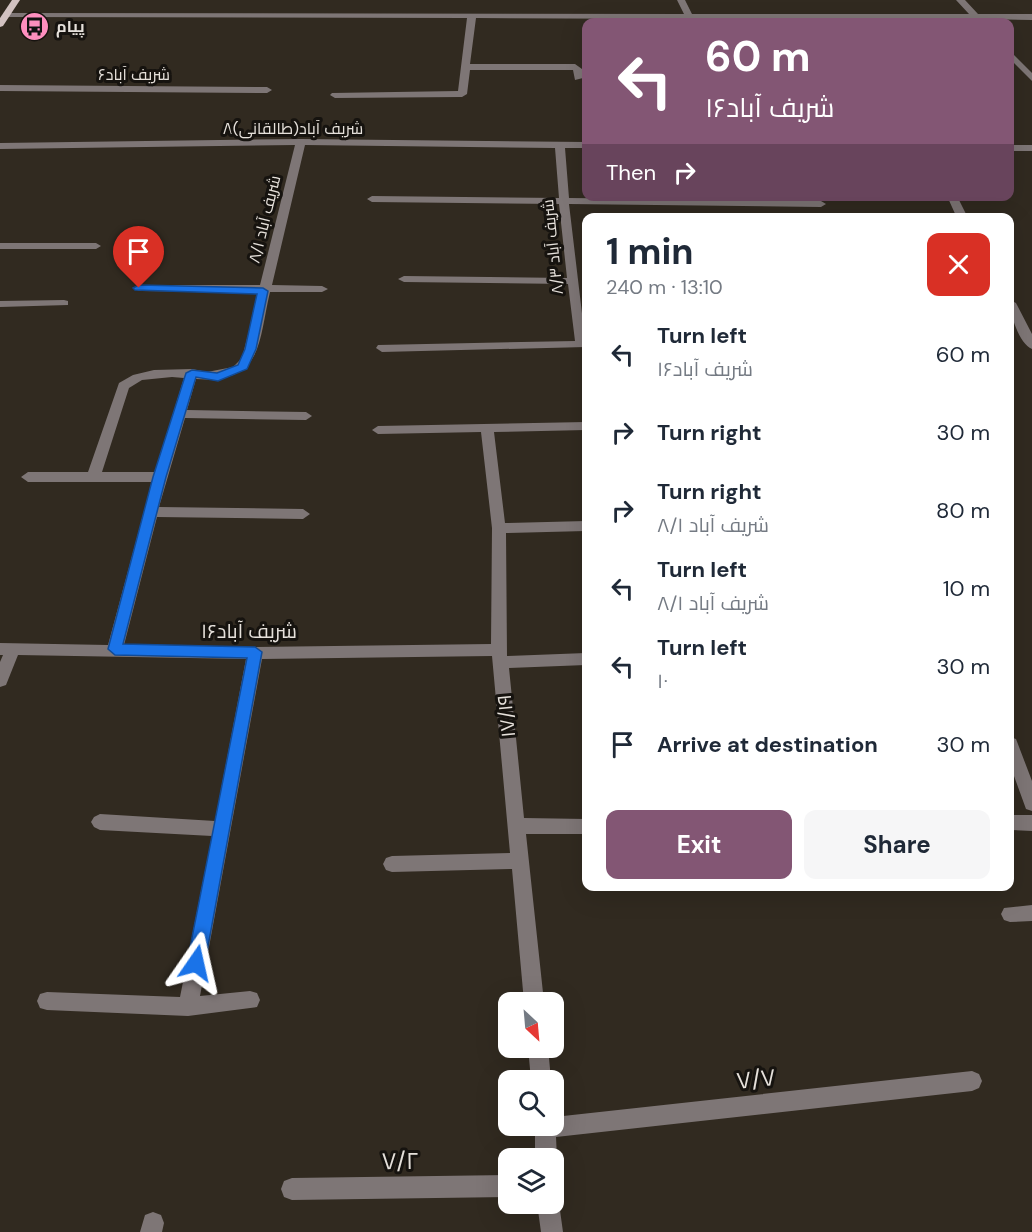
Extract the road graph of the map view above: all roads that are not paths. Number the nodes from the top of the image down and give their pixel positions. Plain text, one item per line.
1 (16, 0) edge
2 (681, 0) edge
3 (960, 0) edge
4 (7, 15) junction
5 (472, 15) junction
6 (1032, 17) edge
7 (675, 18) edge
8 (690, 18) edge
9 (977, 18) edge
10 (1014, 18) edge
11 (0, 24) edge
12 (1014, 63) edge
13 (1032, 63) edge
14 (465, 67) junction
15 (578, 78) dead end
16 (1032, 78) edge
17 (0, 88) edge
18 (267, 90) dead end
19 (334, 95) dead end
20 (301, 142) junction
21 (560, 145) junction
22 (582, 145) edge
23 (0, 146) edge
24 (1014, 148) edge
25 (1032, 148) edge
26 (372, 199) dead end
27 (564, 202) junction
28 (821, 204) dead end
29 (0, 246) edge
30 (96, 246) dead end
31 (404, 279) dead end
32 (573, 286) junction
33 (139, 288) dead end
34 (582, 289) edge
35 (322, 290) dead end
36 (263, 291) junction
37 (64, 303) dead end
38 (0, 304) edge
39 (1014, 311) edge
40 (582, 333) edge
41 (582, 344) edge
42 (1032, 345) edge
43 (382, 348) dead end
44 (192, 373) junction
45 (180, 414) junction
46 (306, 416) dead end
47 (582, 426) edge
48 (487, 429) junction
49 (378, 430) dead end
50 (94, 476) junction
51 (28, 477) dead end
52 (160, 477) junction
53 (152, 512) junction
54 (303, 514) dead end
55 (582, 526) edge
56 (499, 528) junction
57 (6, 649) edge
58 (115, 649) junction
59 (255, 652) junction
60 (500, 656) junction
61 (582, 659) edge
62 (0, 681) edge
63 (1014, 755) edge
64 (1032, 804) edge
65 (100, 822) dead end
66 (1014, 823) edge
67 (1032, 823) edge
68 (517, 826) junction
69 (582, 826) edge
70 (222, 829) junction
71 (521, 861) junction
72 (392, 864) dead end
73 (1032, 913) edge
74 (1010, 914) dead end
75 (533, 992) edge
76 (250, 1000) dead end
77 (47, 1001) dead end
78 (188, 1007) junction
79 (972, 1081) dead end
80 (564, 1124) edge
81 (498, 1186) edge
82 (292, 1189) dead end
83 (550, 1214) edge
84 (552, 1232) edge

1 - 4 main road
2 - 8 street
3 - 9 street
4 - 5 street
4 - 11 main road
5 - 7 street
5 - 14 street
6 - 10 street
12 - 13 street
12 - 16 street
14 - 15 street
14 - 19 street
17 - 18 street, شریف آباد۶
20 - 21 street, ۸شریف آباد(طالقانی)
20 - 23 street, ۸شریف آباد(طالقانی)
20 - 36 street, شریف آباد ۸/۱
21 - 22 street, ۸شریف آباد(طالقانی)
21 - 27 street, شریف آباد ۸/۳
24 - 25 street
26 - 27 street
27 - 28 street
27 - 32 street, شریف آباد ۸/۳
29 - 30 street
31 - 32 street
32 - 34 street
32 - 40 street, شریف آباد ۸/۳
33 - 36 street
35 - 36 street
36 - 44 street, شریف آباد ۸/۱
37 - 38 street
39 - 42 street
41 - 43 street
44 - 45 street
44 - 50 street, شریف آباد ۸/۱
45 - 46 street
45 - 52 street
47 - 48 street
48 - 49 street
48 - 56 street, ۱۷/۱۹
50 - 51 street
50 - 52 street
52 - 53 street
53 - 54 street
53 - 58 street
55 - 56 street
56 - 60 street, ۱۷/۱۹
57 - 58 street, شریف آباد۱۶
57 - 62 street
58 - 59 street, شریف آباد۱۶
59 - 60 street, شریف آباد۱۶
59 - 70 street
60 - 61 street, شریف آباد۱۶
60 - 68 street, ۱۷/۱۹
63 - 64 street
65 - 70 street
66 - 67 street
68 - 69 street
68 - 71 street, ۱۷/۱۹
70 - 78 street
71 - 72 street
71 - 75 street, ۱۷/۱۹
73 - 74 street
76 - 78 street
77 - 78 street
79 - 80 street, ۷/۷
81 - 82 street, ۷/۲
83 - 84 street

